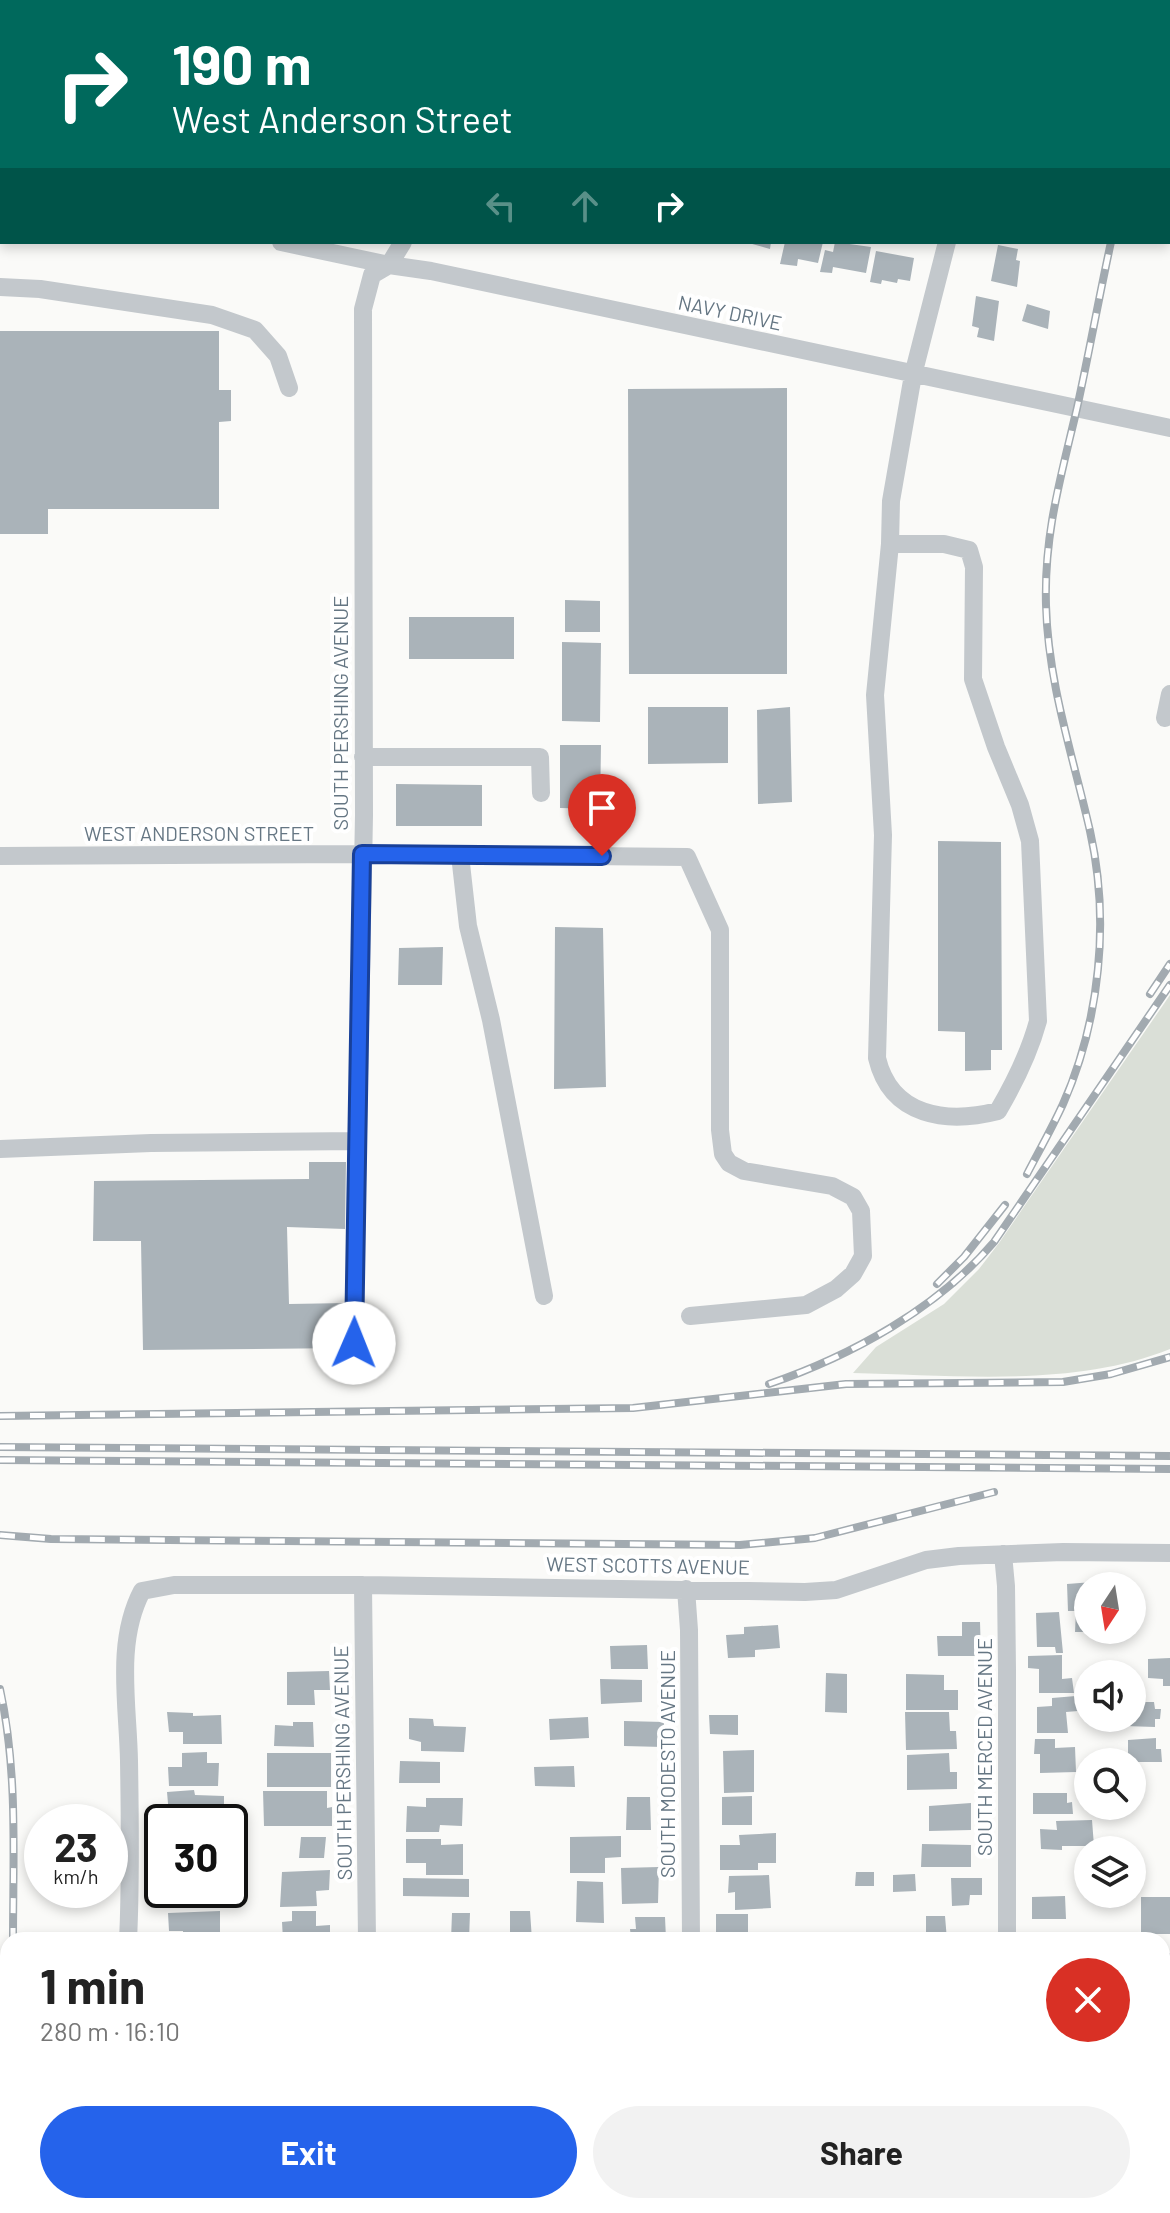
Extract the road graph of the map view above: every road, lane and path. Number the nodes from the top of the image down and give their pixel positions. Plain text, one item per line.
1 (290, 244) edge
2 (402, 244) edge
3 (946, 244) edge
4 (389, 265) junction
5 (0, 287) edge
6 (913, 375) junction
7 (289, 388) dead end
8 (1170, 428) edge
9 (890, 544) junction
10 (1170, 694) edge
11 (1165, 718) dead end
12 (363, 757) junction
13 (541, 793) dead end
14 (362, 854) junction
15 (460, 855) junction
16 (0, 856) edge
17 (357, 1141) junction
18 (0, 1149) edge
19 (544, 1296) dead end
20 (690, 1316) dead end
21 (354, 1343) dead end
22 (1170, 1553) edge
23 (1003, 1554) junction
24 (363, 1585) junction
25 (686, 1589) junction
26 (128, 1932) edge
27 (367, 1932) edge
28 (691, 1932) edge
29 (1007, 1932) edge

1 - 4 street, NAVY DRIVE
2 - 4 street, SOUTH PERSHING AVENUE
3 - 6 street
4 - 6 street, NAVY DRIVE
4 - 12 street, SOUTH PERSHING AVENUE
5 - 7 street
6 - 8 street, NAVY DRIVE
6 - 9 street
9 - 9 street
10 - 11 street
12 - 13 street
12 - 14 street, SOUTH PERSHING AVENUE
14 - 15 street, WEST ANDERSON STREET
14 - 16 street, WEST ANDERSON STREET
14 - 17 street, SOUTH PERSHING AVENUE
15 - 19 street
15 - 20 street, WEST ANDERSON STREET
17 - 18 street
17 - 21 street, SOUTH PERSHING AVENUE
22 - 23 street, WEST SCOTTS AVENUE
23 - 25 street, WEST SCOTTS AVENUE
23 - 29 street, SOUTH MERCED AVENUE
24 - 25 street, WEST SCOTTS AVENUE
24 - 26 street, WEST SCOTTS AVENUE
24 - 27 street, SOUTH PERSHING AVENUE
25 - 28 street, SOUTH MODESTO AVENUE

